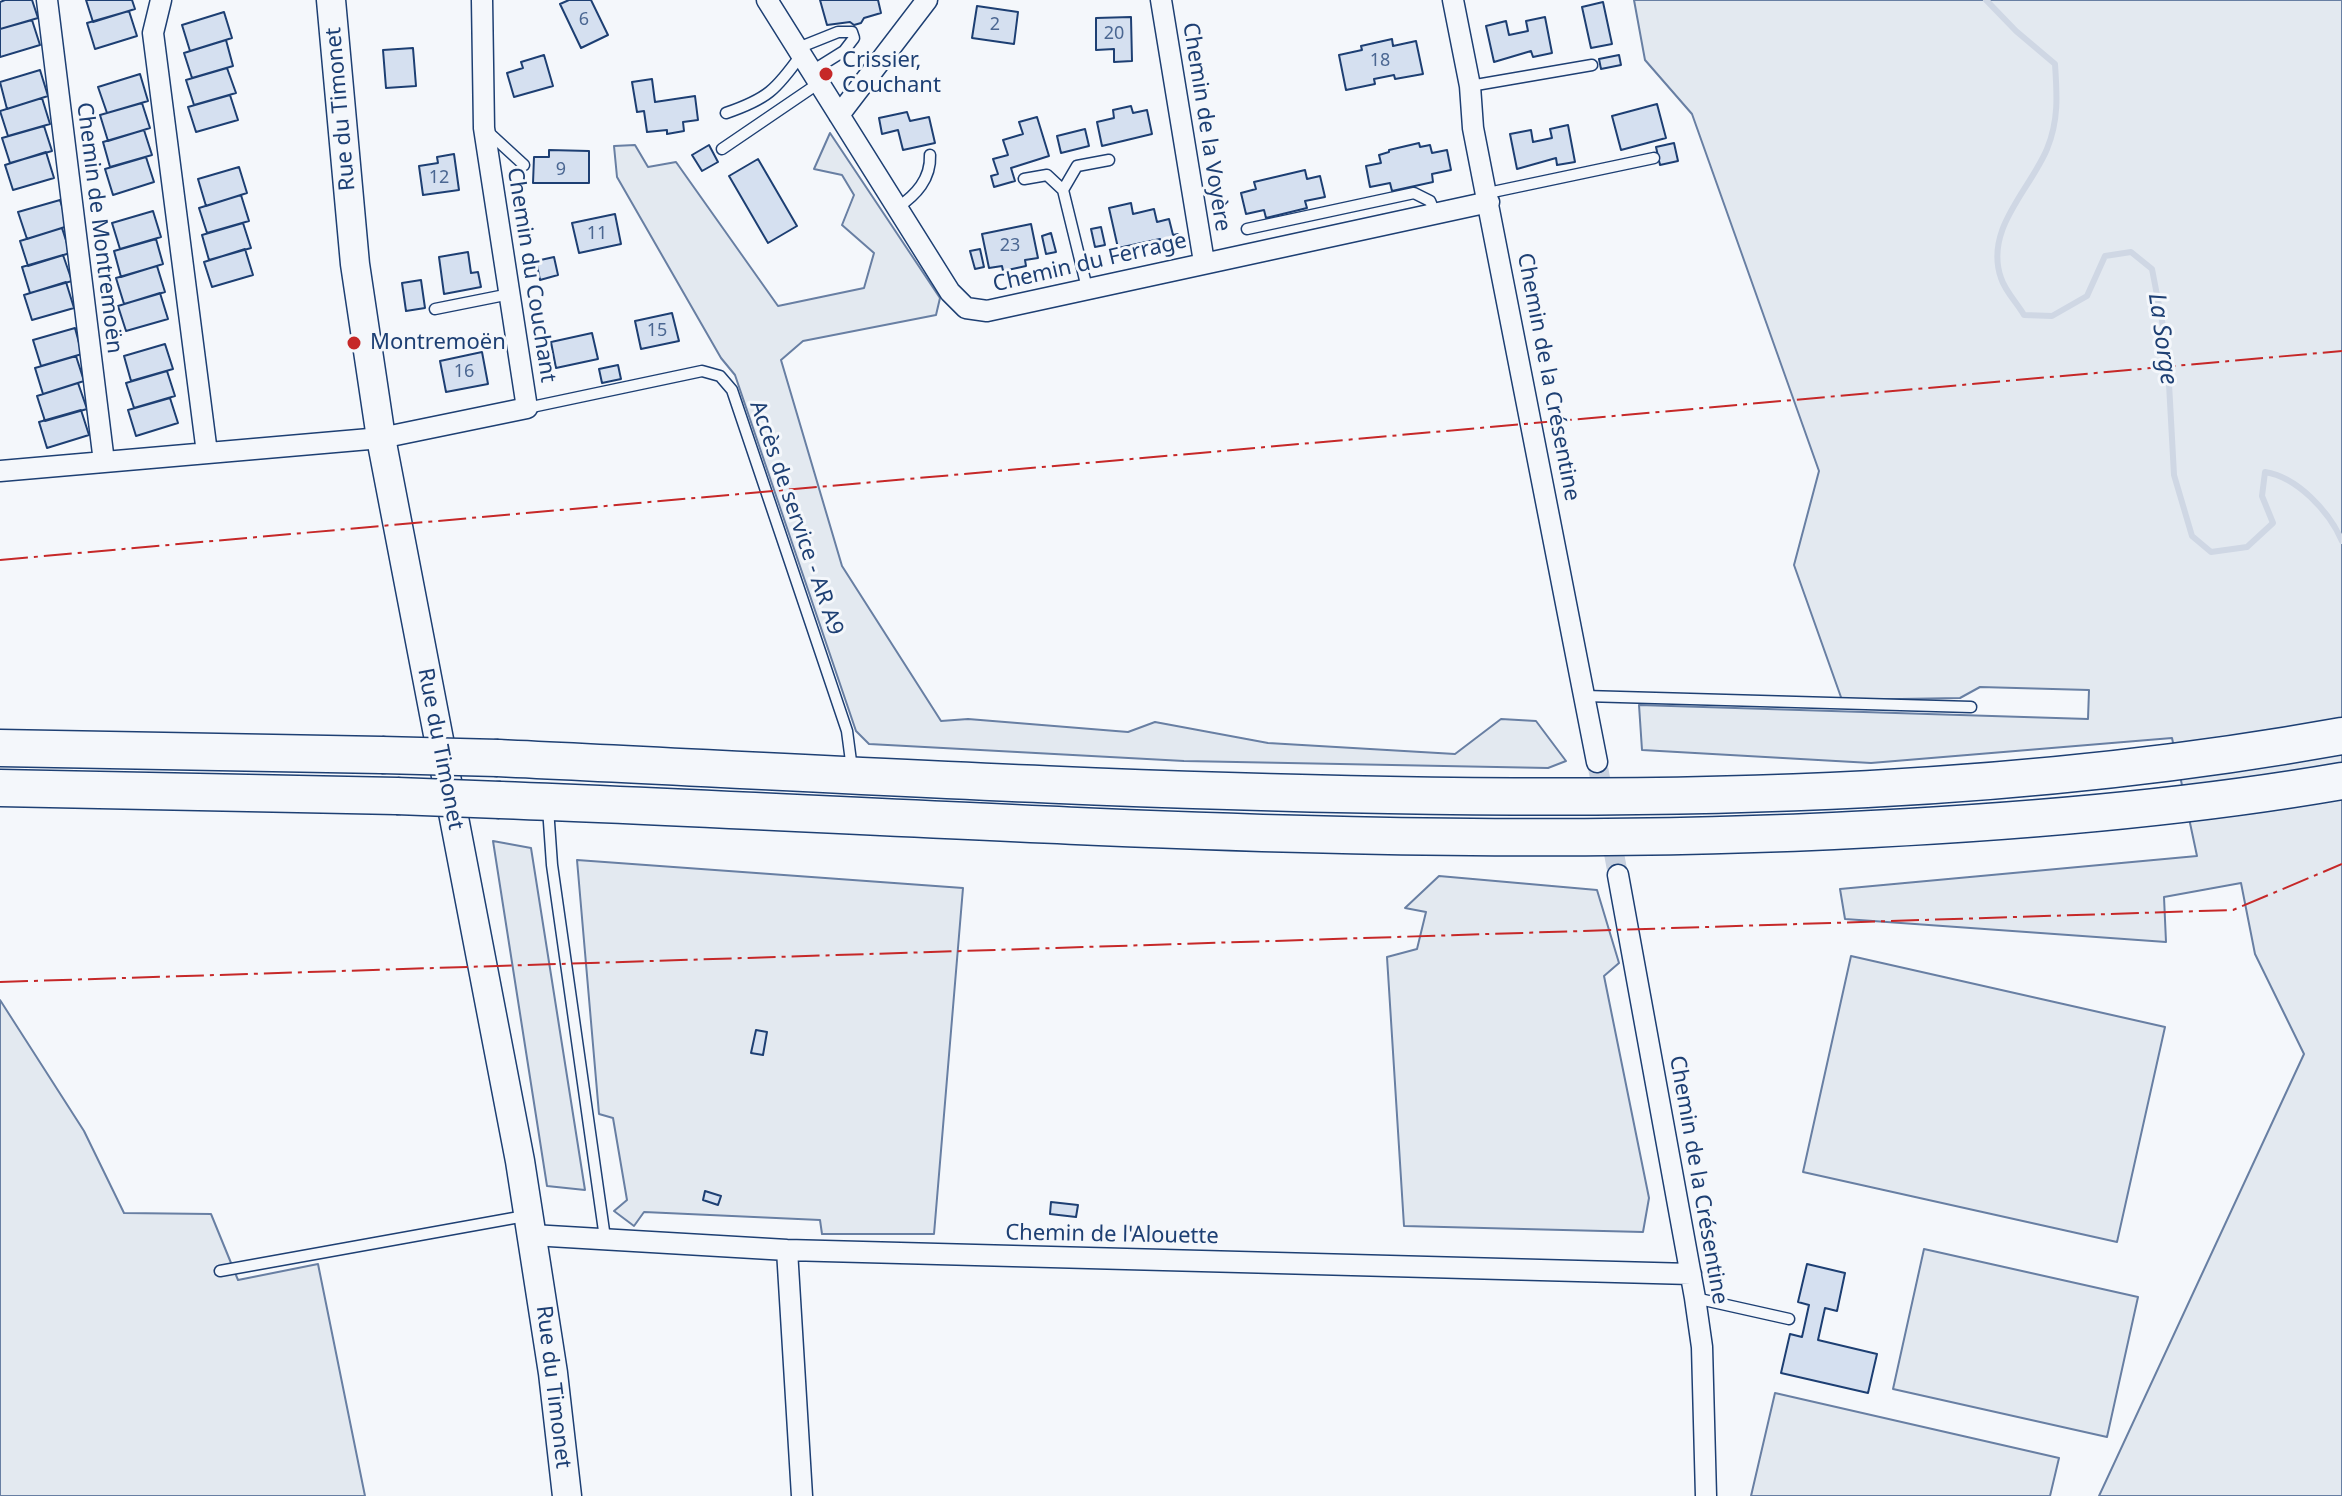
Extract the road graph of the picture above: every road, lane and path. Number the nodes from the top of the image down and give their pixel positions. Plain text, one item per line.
1 (47, 0) edge
2 (161, 0) edge
3 (331, 0) edge
4 (482, 0) edge
5 (767, 0) edge
6 (927, 0) edge
7 (1161, 0) edge
8 (1453, 0) edge
9 (808, 64) junction
10 (1592, 65) dead end
11 (1470, 86) junction
12 (726, 113) dead end
13 (839, 115) junction
14 (484, 128) junction
15 (722, 149) dead end
16 (930, 155) dead end
17 (1654, 158) dead end
18 (1109, 160) dead end
19 (524, 165) dead end
20 (1024, 179) dead end
21 (1063, 190) junction
22 (1488, 198) junction
23 (897, 208) junction
24 (1435, 213) junction
25 (1247, 229) dead end
26 (1204, 262) junction
27 (1087, 288) junction
28 (510, 294) junction
29 (435, 309) dead end
30 (527, 408) junction
31 (381, 438) junction
32 (207, 453) junction
33 (104, 462) junction
34 (0, 471) edge
35 (1585, 696) junction
36 (1971, 707) dead end
37 (2342, 736) edge
38 (0, 748) edge
39 (1597, 762) tunnel mouth
40 (852, 775) junction
41 (2342, 781) edge
42 (0, 788) edge
43 (547, 802) junction
44 (1618, 875) tunnel mouth
45 (530, 1225) junction
46 (605, 1238) junction
47 (787, 1250) junction
48 (220, 1271) dead end
49 (1691, 1274) junction
50 (1695, 1298) junction
51 (1789, 1319) dead end
52 (567, 1496) edge
53 (802, 1496) edge
54 (1706, 1496) edge

1 - 33 street, Chemin de Montremoën
2 - 32 street
3 - 31 main road, Rue du Timonet
4 - 14 street, Chemin du Couchant
5 - 9 street, Chemin du Ferrage
6 - 13 street
7 - 26 street, Chemin de la Voyère
8 - 11 street, Chemin de la Crésentine
9 - 12 lane
9 - 13 street, Chemin du Ferrage
9 - 15 lane
10 - 11 lane
11 - 22 street, Chemin de la Crésentine
13 - 23 street, Chemin du Ferrage
14 - 19 lane
14 - 28 street, Chemin du Couchant
16 - 23 lane
17 - 22 lane
18 - 21 lane
20 - 21 lane
21 - 27 lane
22 - 24 street, Chemin du Ferrage
22 - 35 street, Chemin de la Crésentine
23 - 27 street, Chemin du Ferrage
24 - 25 lane
24 - 26 street, Chemin du Ferrage
26 - 27 street, Chemin du Ferrage
28 - 29 lane
28 - 30 street, Chemin du Couchant
30 - 31 street, Chemin du Couchant
30 - 40 lane, Accès de service - AR A9
31 - 32 street
31 - 45 main road, Rue du Timonet
32 - 33 street
33 - 34 street
35 - 36 lane
35 - 39 street, Chemin de la Crésentine
37 - 40 highway
38 - 40 highway, bridge
41 - 43 highway
42 - 43 highway, bridge
43 - 46 lane
44 - 49 street, Chemin de la Crésentine
45 - 46 street, Chemin de l'Alouette
45 - 48 lane
45 - 52 main road, Rue du Timonet
46 - 47 street, Chemin de l'Alouette
47 - 49 street, Chemin de l'Alouette
47 - 53 street
49 - 50 street, Chemin de la Crésentine
50 - 51 lane
50 - 54 street, Chemin de la Crésentine

